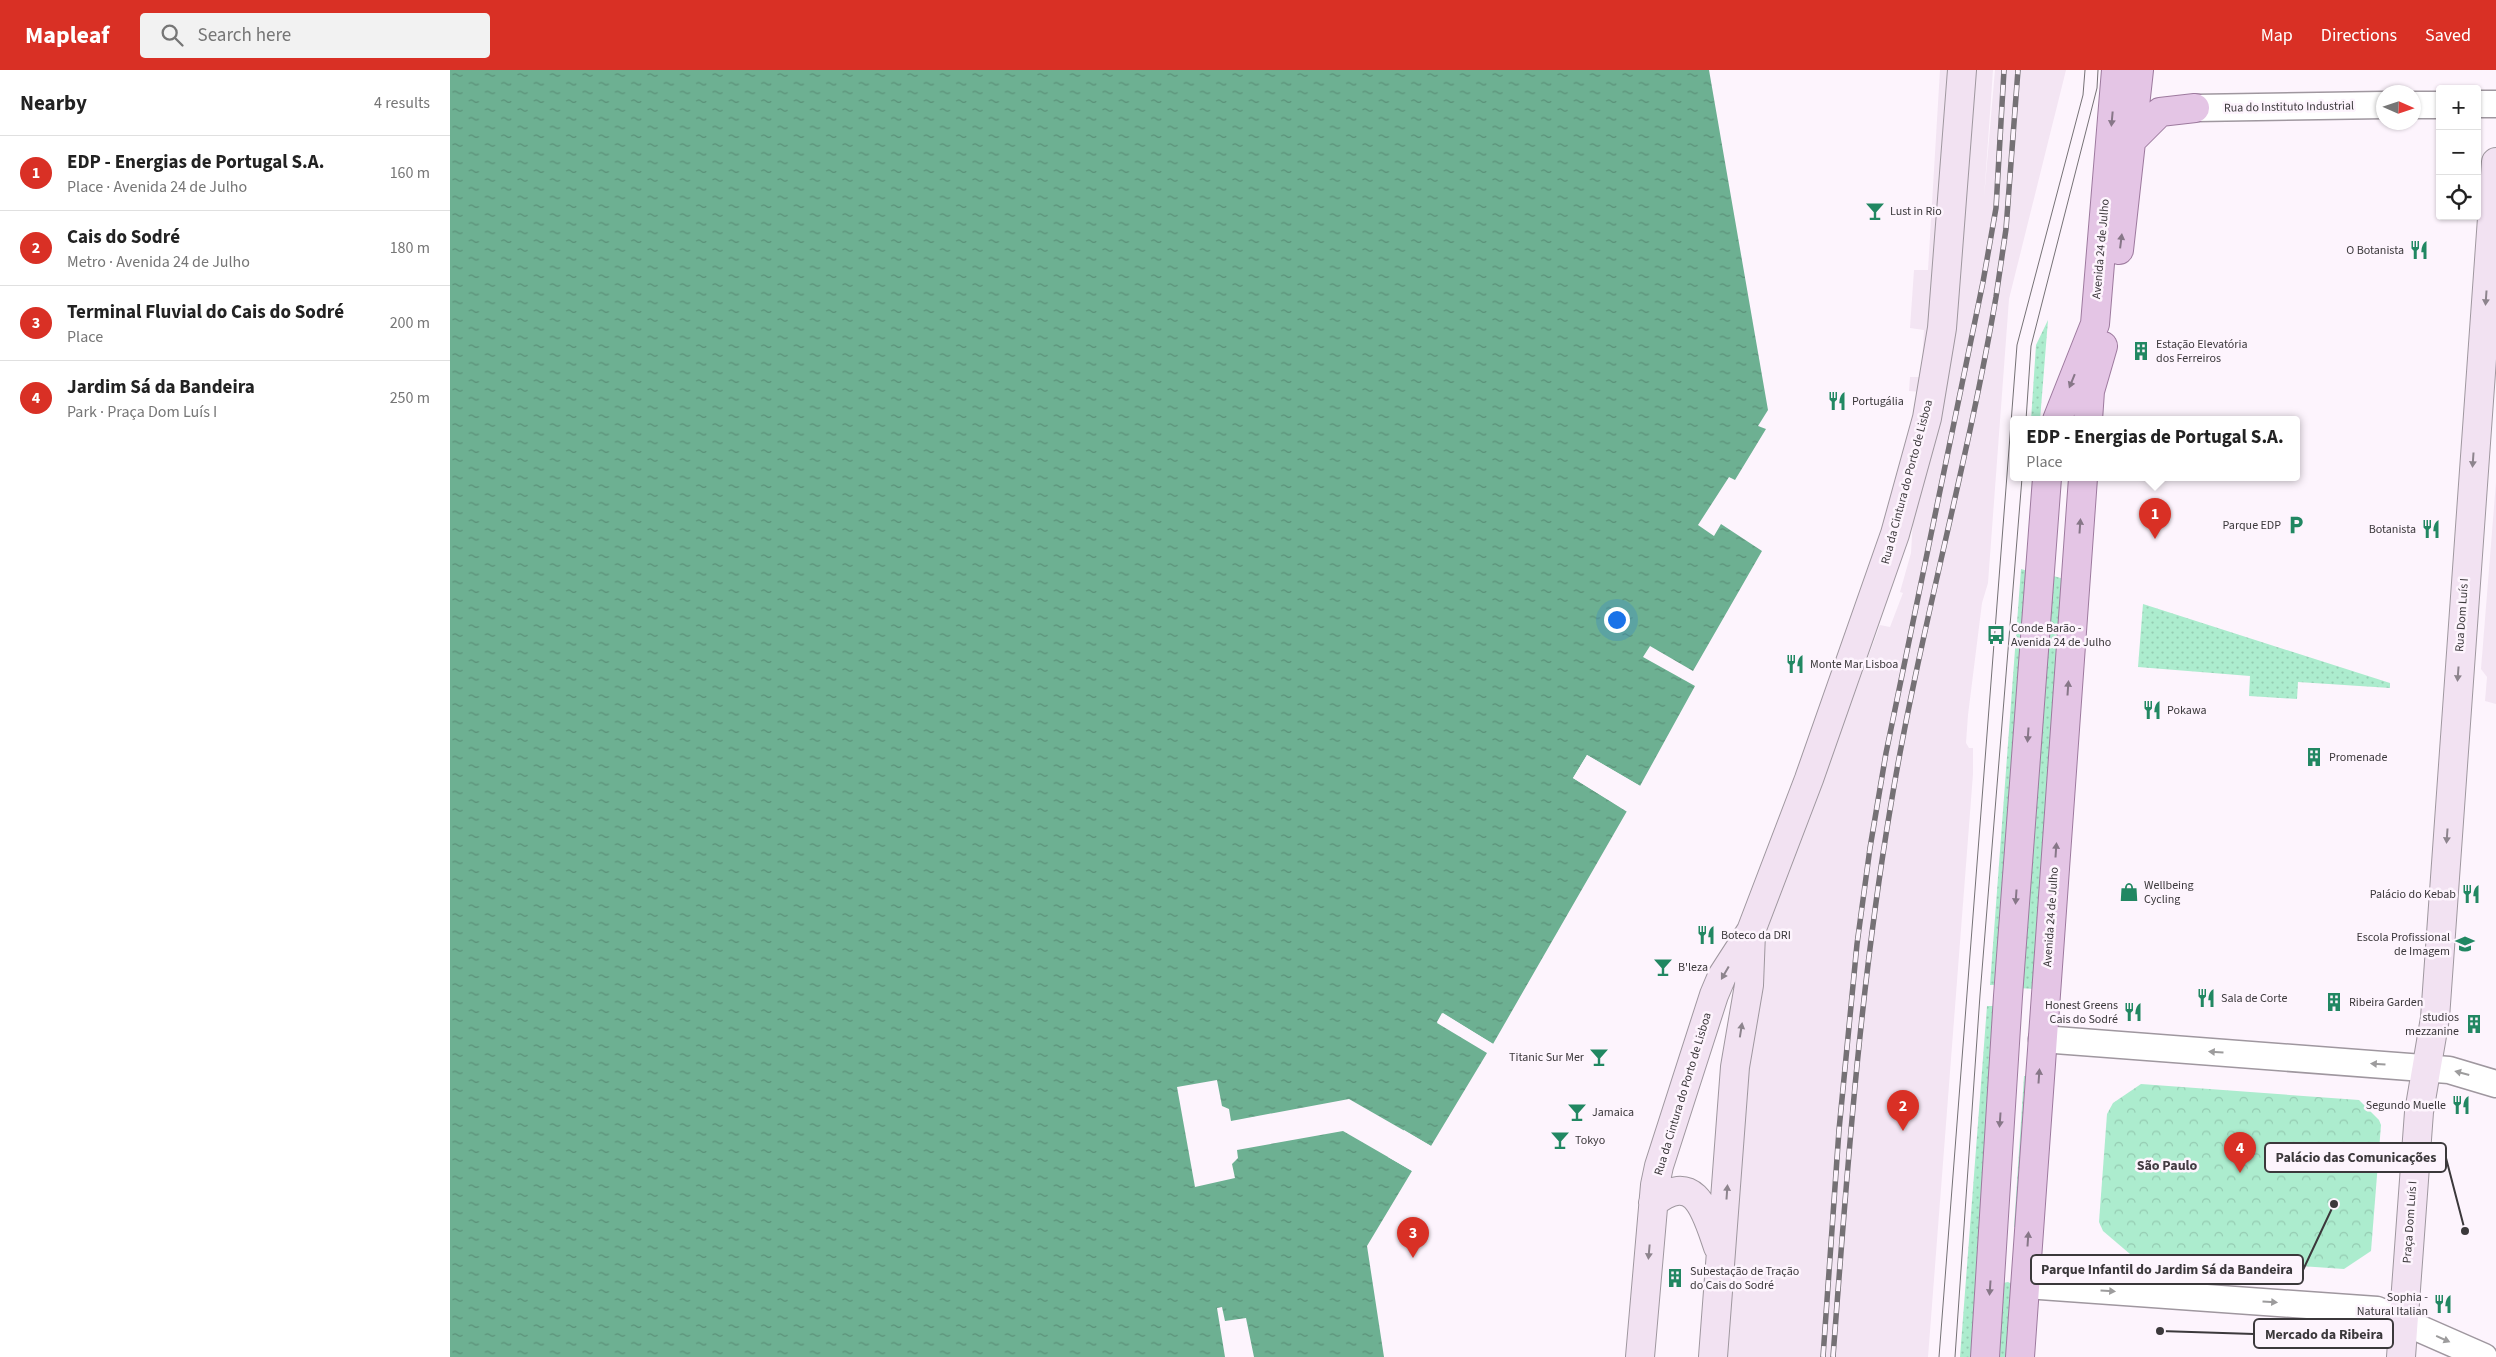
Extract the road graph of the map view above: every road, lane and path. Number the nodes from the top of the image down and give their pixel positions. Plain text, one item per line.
1 (1962, 70) edge
2 (2116, 70) edge
3 (2139, 70) edge
4 (2436, 104) edge
5 (2481, 104) edge
6 (2496, 104) edge
7 (2376, 105) edge
8 (2421, 105) edge
9 (2195, 108) joint
10 (2132, 140) junction
11 (2496, 162) edge
12 (2058, 416) edge
13 (2088, 416) edge
14 (2048, 481) edge
15 (2083, 481) edge
16 (1751, 931) junction
17 (2005, 1037) junction
18 (2042, 1038) junction
19 (2426, 1068) junction
20 (2496, 1084) edge
21 (1997, 1169) junction
22 (1653, 1203) junction
23 (1721, 1258) junction
24 (2025, 1285) junction
25 (2403, 1321) junction
26 (1714, 1346) edge
27 (1641, 1357) edge
28 (1691, 1357) edge
29 (1985, 1357) edge
30 (2020, 1357) edge
31 (2401, 1357) edge
32 (2484, 1357) edge

1 - 16 street, Rua da Cintura do Porto de Lisboa
2 -> 12 main road, Avenida 24 de Julho
3 - 10 main road, Avenida 24 de Julho
4 - 8 street
5 - 6 street
7 - 9 street, Rua do Instituto Industrial
9 - 10 main road
13 -> 10 main road, Avenida 24 de Julho
11 -> 19 street, Rua Dom Luís I
14 -> 17 main road
18 -> 15 main road, Avenida 24 de Julho
16 -> 22 street, Rua da Cintura do Porto de Lisboa
23 -> 16 street, Rua da Cintura do Porto de Lisboa
17 - 18 main road
17 -> 21 main road
19 -> 18 street
24 -> 18 main road, Avenida 24 de Julho
20 -> 19 street
19 - 25 street, Praça Dom Luís I
21 - 24 main road
21 -> 29 main road
22 - 23 street
22 -> 27 street, Rua da Cintura do Porto de Lisboa
23 - 26 street, Rua da Cintura do Porto de Lisboa
24 -> 25 street
24 - 30 main road, Avenida 24 de Julho
25 - 31 street, Praça Dom Luís I
25 -> 32 street
26 - 28 street

